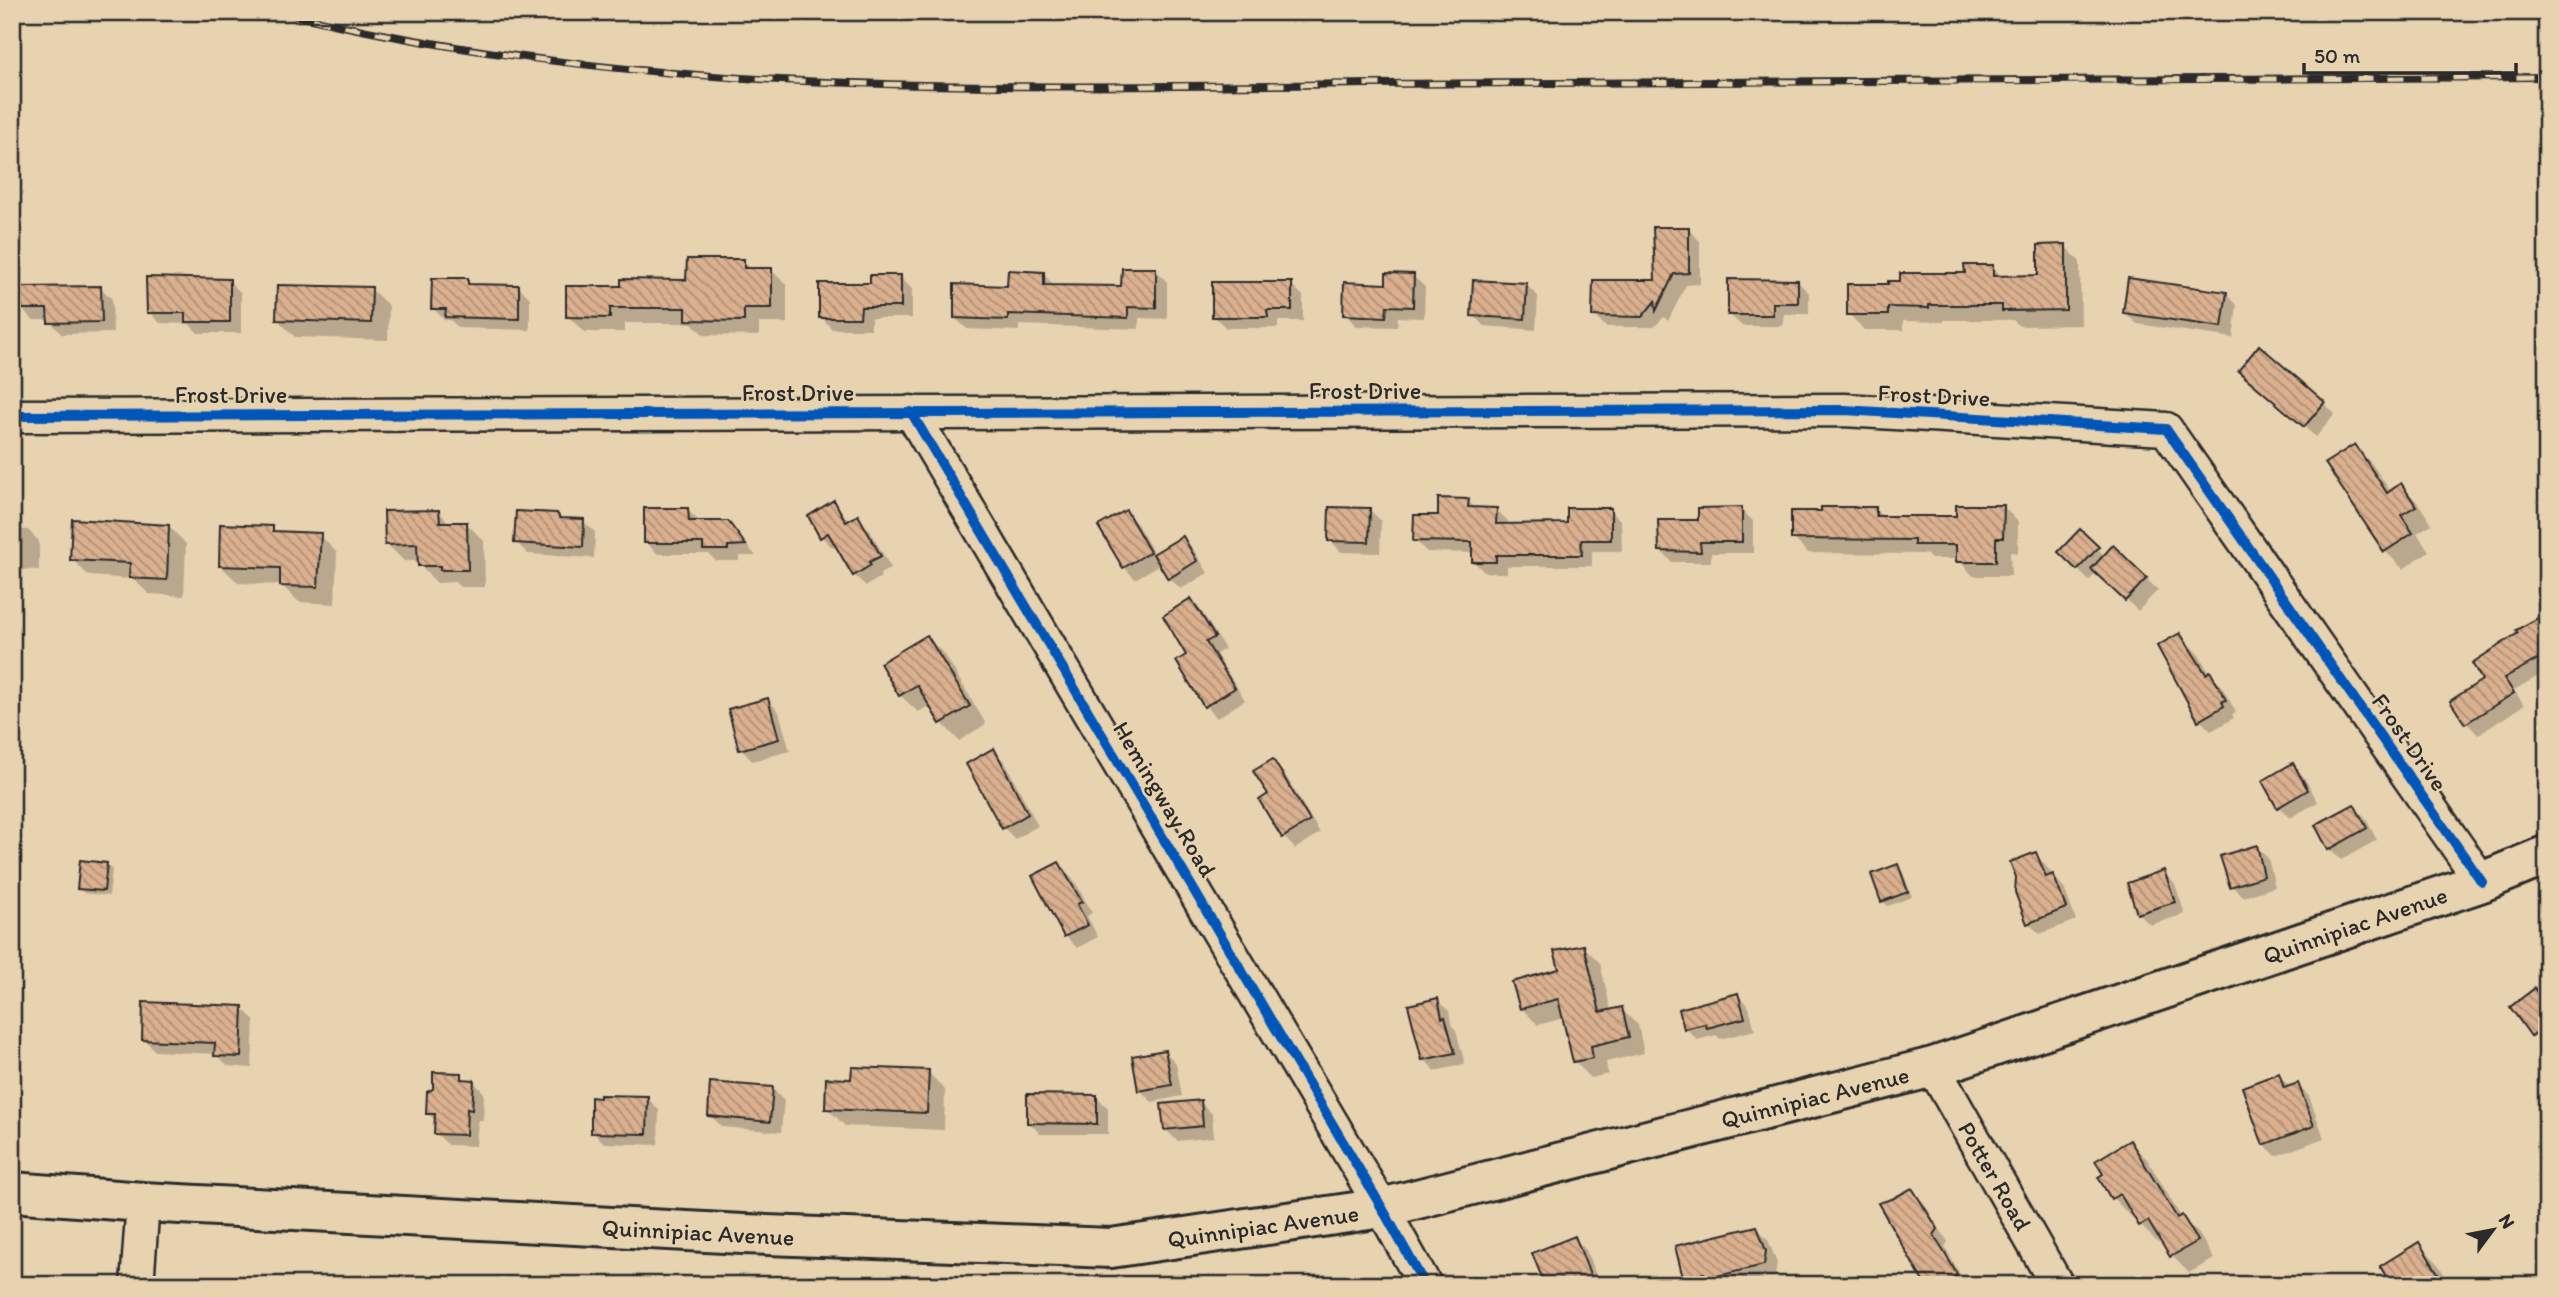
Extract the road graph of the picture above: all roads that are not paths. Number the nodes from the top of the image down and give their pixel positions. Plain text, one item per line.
1 (911, 412) junction
2 (12, 416) edge
3 (2547, 855) edge
4 (2482, 882) junction
5 (1933, 1066) junction
6 (12, 1192) edge
7 (143, 1202) junction
8 (1382, 1208) junction
9 (137, 1285) edge
10 (1425, 1285) edge
11 (2057, 1285) edge

1 - 2 street, Frost Drive
1 - 4 street, Frost Drive
1 - 8 street, Hemingway Road
3 - 4 main road, Quinnipiac Avenue
4 - 5 main road, Quinnipiac Avenue
5 - 8 main road, Quinnipiac Avenue
5 - 11 street, Potter Road
6 - 7 main road, Quinnipiac Avenue
7 - 8 main road, Quinnipiac Avenue
7 - 9 street
8 - 10 street, Hemingway Road

